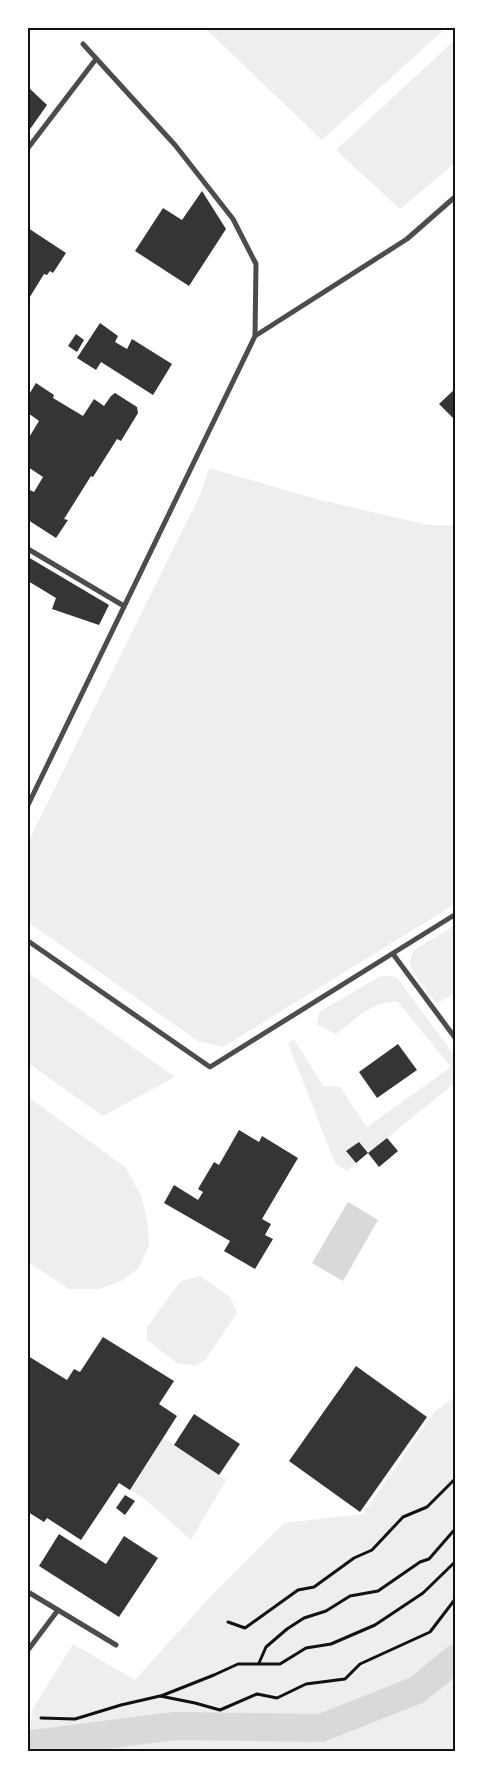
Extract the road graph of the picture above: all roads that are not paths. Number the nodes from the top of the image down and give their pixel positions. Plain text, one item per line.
1 (83, 44) dead end
2 (96, 59) junction
3 (28, 148) edge
4 (456, 196) edge
5 (255, 336) junction
6 (28, 549) edge
7 (124, 606) junction
8 (28, 804) edge
9 (456, 914) edge
10 (28, 941) edge
11 (393, 954) junction
12 (456, 1039) edge
13 (28, 1592) edge
14 (58, 1610) junction
15 (116, 1645) dead end
16 (28, 1650) edge

1 - 2 street
2 - 3 street
2 - 5 street
4 - 5 street
5 - 7 street
6 - 7 street
7 - 8 street
9 - 11 street
10 - 11 street
11 - 12 street
13 - 14 street
14 - 15 street
14 - 16 street

